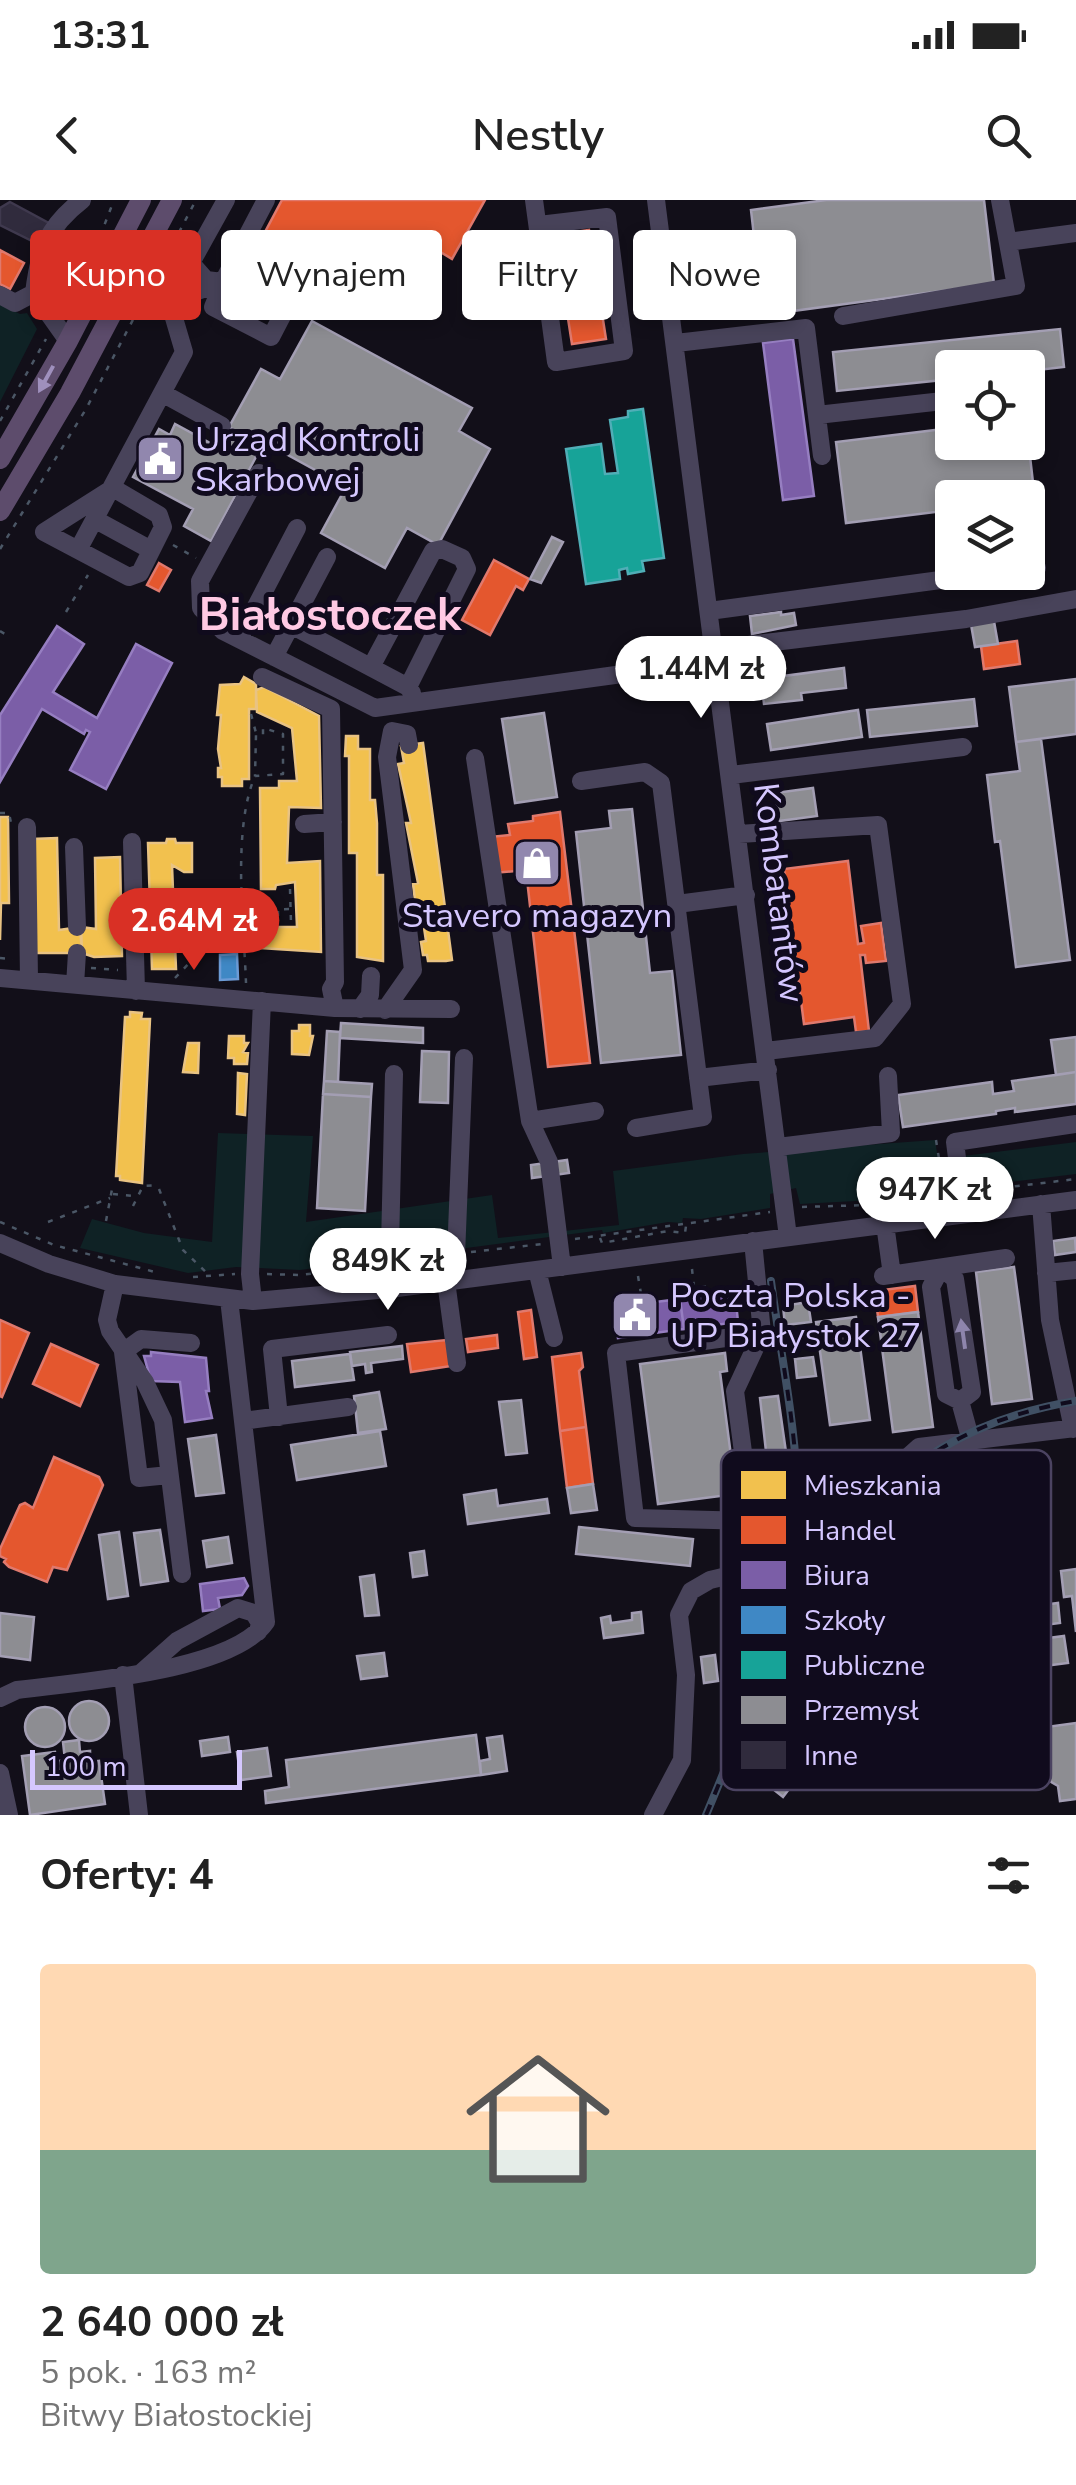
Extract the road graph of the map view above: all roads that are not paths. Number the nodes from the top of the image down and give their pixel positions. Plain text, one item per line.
1 (82, 200) edge
2 (141, 200) edge
3 (172, 200) edge
4 (226, 200) edge
5 (266, 200) edge
6 (534, 200) edge
7 (656, 200) edge
8 (1000, 200) edge
9 (540, 225) junction
10 (53, 230) edge
11 (251, 230) edge
12 (1076, 233) edge
13 (1008, 242) junction
14 (221, 282) edge
15 (221, 283) edge
16 (0, 294) edge
17 (30, 295) edge
18 (843, 316) dead end
19 (53, 320) edge
20 (68, 341) junction
21 (676, 343) junction
22 (162, 393) junction
23 (935, 402) edge
24 (817, 414) junction
25 (222, 426) dead end
26 (4, 445) edge
27 (822, 456) dead end
28 (259, 473) dead end
29 (114, 488) junction
30 (0, 510) edge
31 (96, 520) junction
32 (297, 528) dead end
33 (155, 544) junction
34 (78, 550) junction
35 (327, 557) dead end
36 (935, 581) edge
37 (1076, 599) edge
38 (710, 611) junction
39 (291, 625) junction
40 (239, 639) junction
41 (716, 655) junction
42 (274, 656) junction
43 (371, 667) junction
44 (262, 677) dead end
45 (413, 695) junction
46 (409, 745) dead end
47 (962, 747) dead end
48 (476, 758) dead end
49 (731, 775) junction
50 (581, 781) dead end
51 (333, 822) junction
52 (304, 824) dead end
53 (27, 827) dead end
54 (739, 834) junction
55 (132, 842) dead end
56 (74, 847) dead end
57 (746, 896) junction
58 (677, 904) junction
59 (76, 927) dead end
60 (77, 952) dead end
61 (371, 976) dead end
62 (0, 978) edge
63 (29, 980) junction
64 (75, 985) junction
65 (136, 991) junction
66 (254, 1000) junction
67 (334, 1008) junction
68 (360, 1008) junction
69 (384, 1010) junction
70 (451, 1010) dead end
71 (464, 1058) dead end
72 (767, 1061) junction
73 (394, 1074) dead end
74 (888, 1076) dead end
75 (698, 1078) junction
76 (595, 1111) dead end
77 (530, 1121) junction
78 (1076, 1124) edge
79 (636, 1128) dead end
80 (778, 1146) junction
81 (1076, 1200) edge
82 (1041, 1204) junction
83 (964, 1214) junction
84 (885, 1224) junction
85 (788, 1237) junction
86 (753, 1242) junction
87 (0, 1243) edge
88 (1006, 1258) dead end
89 (562, 1267) junction
90 (941, 1268) junction
91 (537, 1270) junction
92 (1076, 1270) edge
93 (1046, 1273) junction
94 (450, 1281) junction
95 (115, 1284) junction
96 (389, 1289) junction
97 (229, 1300) junction
98 (253, 1300) junction
99 (762, 1333) junction
100 (388, 1336) dead end
101 (554, 1338) dead end
102 (191, 1342) dead end
103 (123, 1352) junction
104 (457, 1363) dead end
105 (348, 1407) dead end
106 (279, 1417) junction
107 (243, 1421) junction
108 (1075, 1429) edge
109 (971, 1442) junction
110 (743, 1450) edge
111 (916, 1450) edge
112 (169, 1475) junction
113 (721, 1520) edge
114 (182, 1574) dead end
115 (721, 1577) edge
116 (258, 1634) junction
117 (132, 1674) junction
118 (0, 1698) edge
119 (0, 1773) edge
120 (9, 1815) edge
121 (139, 1815) edge
122 (653, 1815) edge

1 - 10 street
2 - 20 main road
3 - 30 main road
4 - 14 street
5 - 11 street
6 - 9 street
7 - 21 street, Kombatantów
8 - 13 street
9 - 9 street
12 - 13 street
13 - 18 street
15 - 22 street
16 - 17 street
19 - 20 street
20 -> 26 main road
21 - 24 street
21 - 38 street, Kombatantów
22 - 25 street
22 - 29 street
23 - 24 street
24 - 27 street
28 - 40 street
29 - 31 street
29 - 33 street
29 - 34 street
31 - 33 street
31 - 34 street
32 - 40 street
33 - 34 street
35 - 39 street
36 - 38 street
37 - 41 street
38 - 41 street, Kombatantów
39 - 42 street
39 - 43 street
40 - 42 street
41 - 45 street
41 - 49 street, Kombatantów
42 - 45 street
43 - 45 street
43 - 45 street
44 - 51 street
46 - 69 street
47 - 49 street
48 - 77 street
49 - 54 street, Kombatantów
50 - 58 street
51 - 52 street
51 - 67 street
53 - 63 street
54 - 57 street, Kombatantów
54 - 72 street
55 - 65 street
56 - 59 street
57 - 58 street
57 - 72 street, Kombatantów
58 - 75 street
60 - 64 street
61 - 68 street
62 - 63 street
63 - 64 street
64 - 65 street
65 - 66 street
66 - 67 street
66 - 98 street
67 - 68 street
68 - 69 street
69 - 70 street
71 - 94 street
72 - 75 street
72 - 80 street, Kombatantów
73 - 96 street
74 - 80 street
75 - 79 street
76 - 77 street
77 - 89 street
78 - 83 street
80 - 85 street, Kombatantów
81 - 82 street
82 - 83 street
82 - 93 street
83 - 84 street
84 - 85 street
84 - 90 street
85 - 86 street
86 - 89 street
86 - 99 street
87 - 95 street
88 - 90 street
89 - 91 street
90 - 109 street
91 - 94 street
91 - 101 street
92 - 93 street
93 - 108 street
94 - 96 street
94 - 104 street
95 - 97 street
95 - 103 street
96 - 98 street
97 - 98 street
97 - 107 street
99 - 110 street
99 - 113 street
100 - 106 street
102 - 103 street
103 - 112 street
103 - 112 street
105 - 106 street
106 - 107 street
107 - 116 street
108 - 109 street
109 - 111 street
112 - 114 street
115 - 122 street
116 - 117 street
116 - 117 street
117 - 118 street
117 - 121 street
119 - 120 street

